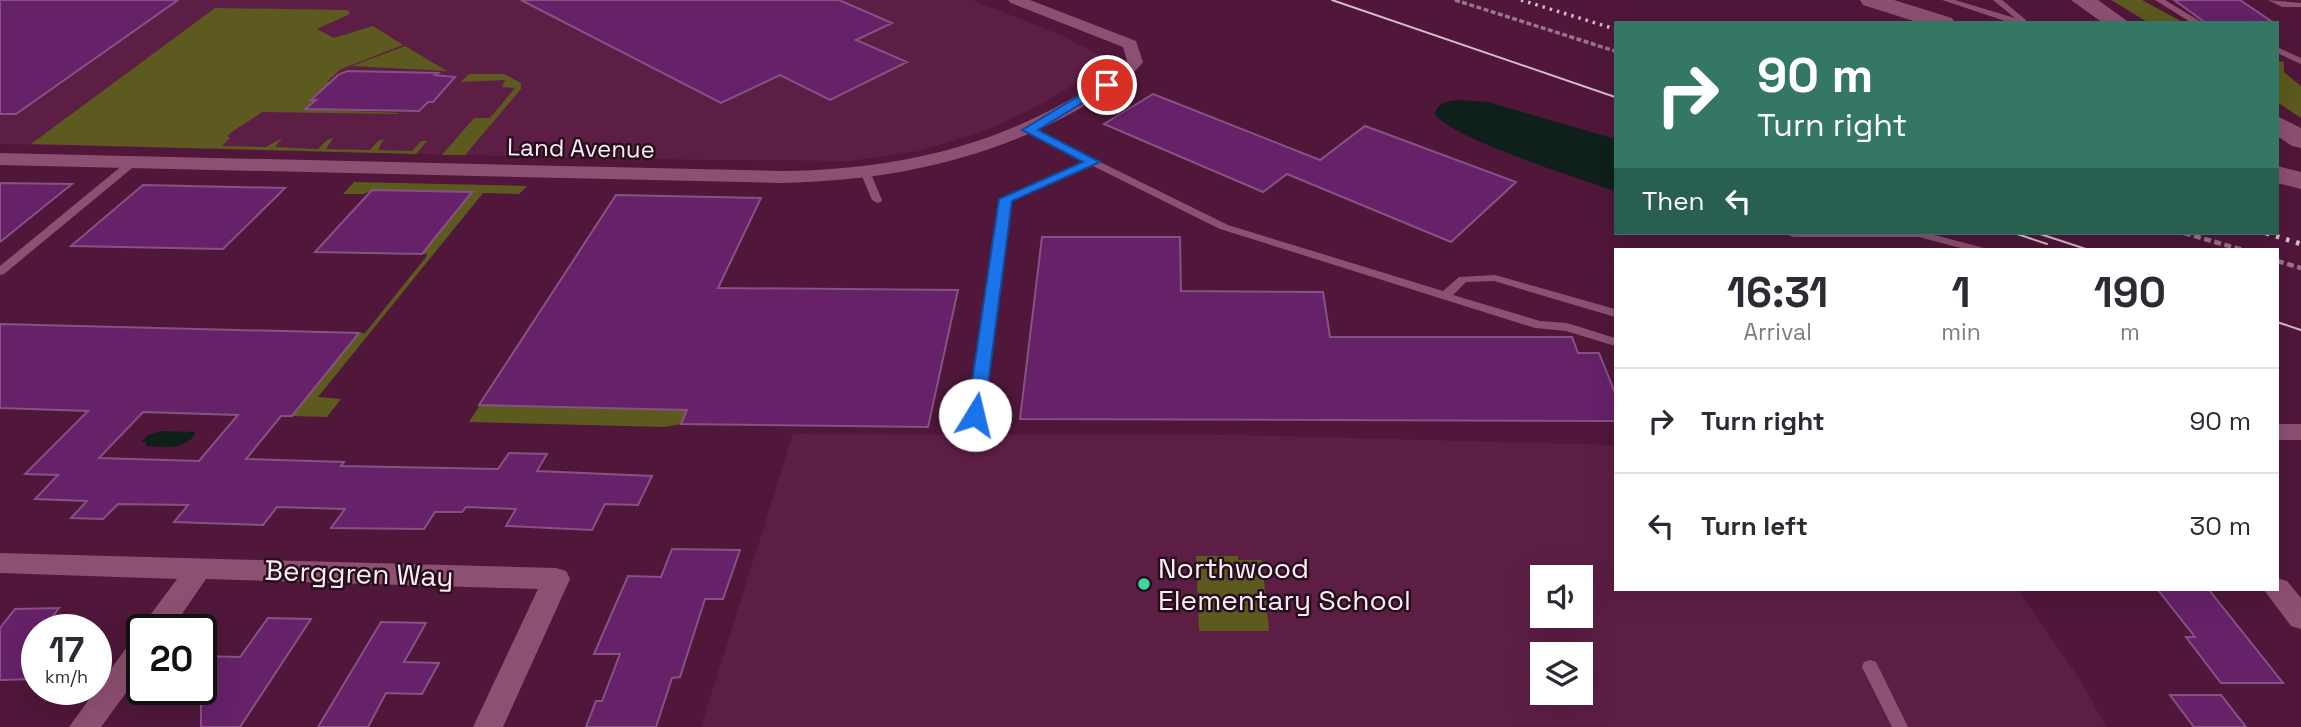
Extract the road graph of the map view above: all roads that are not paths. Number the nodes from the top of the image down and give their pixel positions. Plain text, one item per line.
1 (1016, 0) edge
2 (1871, 0) edge
3 (1946, 0) edge
4 (1997, 0) edge
5 (2081, 0) edge
6 (2159, 0) edge
7 (2272, 0) edge
8 (2301, 5) edge
9 (1938, 21) edge
10 (2016, 21) edge
11 (2021, 21) edge
12 (2116, 21) edge
13 (2196, 21) edge
14 (2279, 51) edge
15 (2301, 61) edge
16 (2279, 125) edge
17 (1029, 130) junction
18 (2301, 140) edge
19 (0, 159) edge
20 (133, 162) junction
21 (1094, 162) junction
22 (866, 174) junction
23 (2279, 175) edge
24 (2301, 181) edge
25 (877, 201) dead end
26 (1923, 235) edge
27 (1972, 248) edge
28 (0, 272) edge
29 (1444, 297) junction
30 (1614, 313) edge
31 (1614, 342) edge
32 (975, 415) dead end
33 (2279, 432) edge
34 (2301, 432) edge
35 (0, 563) edge
36 (199, 569) junction
37 (2279, 591) edge
38 (167, 614) edge
39 (2301, 618) edge
40 (1870, 667) dead end
41 (126, 670) edge
42 (84, 727) edge
43 (488, 727) edge
44 (1900, 727) edge

1 - 17 street, Land Avenue
2 - 9 street
3 - 10 lane
4 - 11 lane
5 - 12 street
6 - 13 lane
7 - 8 lane
14 - 15 lane
16 - 18 street
17 - 21 lane
17 - 22 street, Land Avenue
19 - 20 street, Land Avenue
20 - 22 street, Land Avenue
20 - 28 lane
21 - 29 lane
21 - 32 lane
22 - 25 lane
23 - 24 street
26 - 27 lane
29 - 30 lane
29 - 31 lane
33 - 34 street
35 - 36 street, Berggren Way
36 - 38 street
36 - 43 street, Berggren Way
37 - 39 street
40 - 44 lane
41 - 42 street

